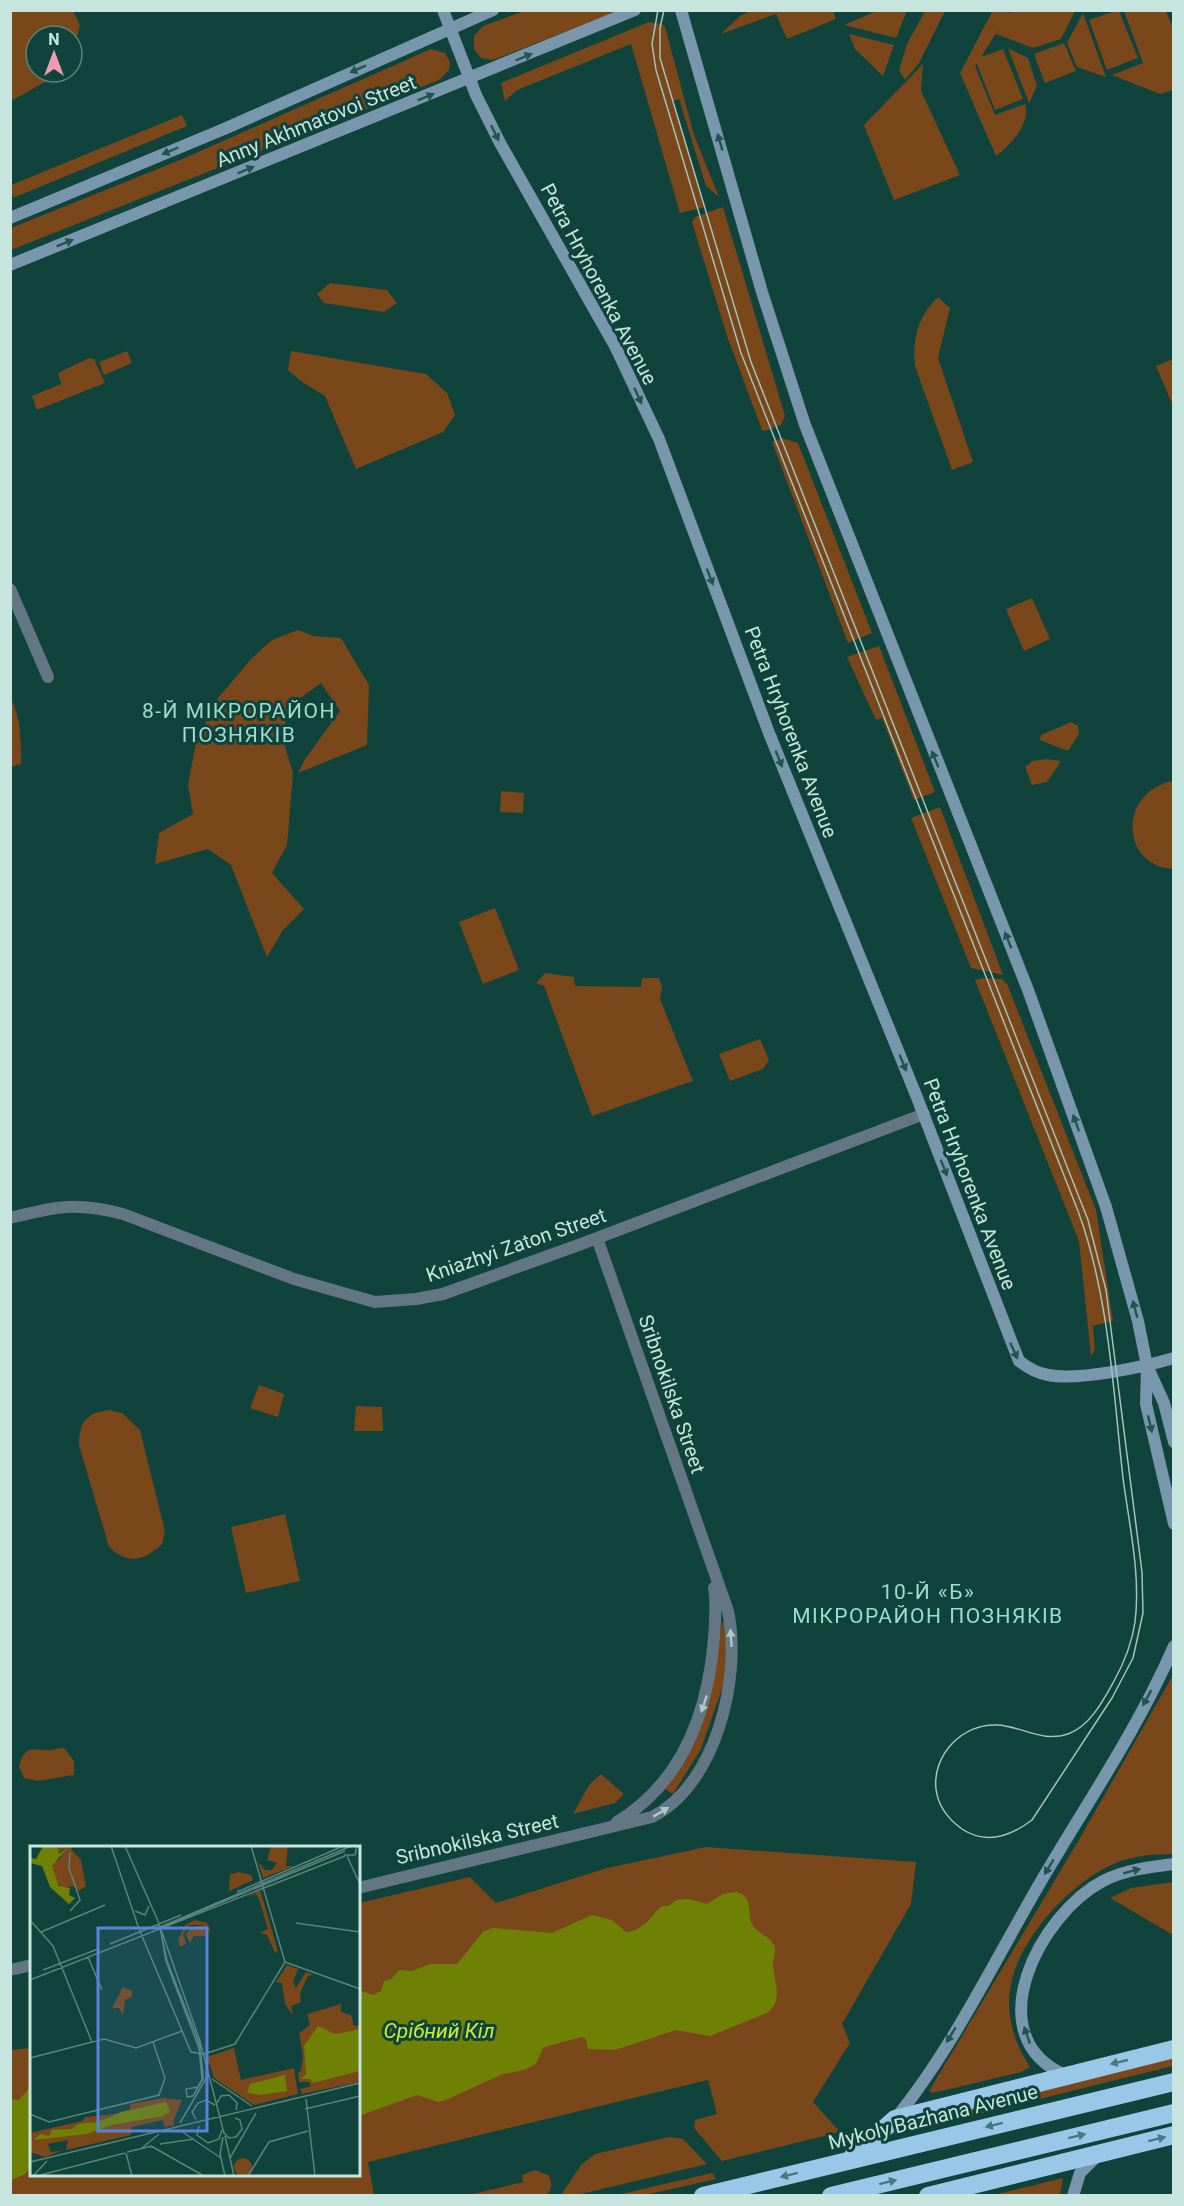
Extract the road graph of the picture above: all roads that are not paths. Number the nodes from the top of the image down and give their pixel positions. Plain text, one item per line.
1 (443, 10) edge
2 (493, 10) edge
3 (635, 10) edge
4 (681, 10) edge
5 (450, 28) junction
6 (470, 80) junction
7 (10, 218) edge
8 (10, 265) edge
9 (10, 588) edge
10 (48, 677) dead end
11 (924, 1114) junction
12 (10, 1218) edge
13 (597, 1238) junction
14 (1173, 1358) edge
15 (1147, 1366) junction
16 (1173, 1442) edge
17 (1173, 1524) edge
18 (710, 1563) junction
19 (1173, 1646) edge
20 (605, 1829) junction
21 (1173, 1864) edge
22 (360, 1888) edge
23 (30, 1965) edge
24 (10, 1970) edge
25 (1173, 2049) edge
26 (1065, 2075) junction
27 (1173, 2082) edge
28 (1173, 2113) edge
29 (895, 2119) junction
30 (1173, 2135) edge
31 (1100, 2153) junction
32 (846, 2161) junction
33 (703, 2196) edge
34 (831, 2196) edge
35 (928, 2196) edge
36 (1072, 2196) edge

1 - 5 main road, Petra Hryhorenka Avenue
2 - 5 main road, Anny Akhmatovoi Street
6 -> 3 main road, Anny Akhmatovoi Street
15 -> 4 main road
5 - 6 main road, Petra Hryhorenka Avenue
5 -> 7 main road, Anny Akhmatovoi Street
8 -> 6 main road, Anny Akhmatovoi Street
6 -> 11 main road, Petra Hryhorenka Avenue
9 - 10 street
11 - 13 street, Kniazhyi Zaton Street
11 -> 15 main road, Petra Hryhorenka Avenue
12 - 13 street, Kniazhyi Zaton Street
13 - 18 street, Sribnokilska Street
14 - 15 main road, Petra Hryhorenka Avenue
15 - 16 main road
15 -> 17 main road
18 -> 20 street, Sribnokilska Street
20 -> 18 street, Sribnokilska Street
19 -> 29 main road
20 - 22 street, Sribnokilska Street
26 -> 21 main road
23 - 24 street
25 -> 26 highway
26 - 29 highway
27 -> 32 highway, Mykoly Bazhana Avenue
34 -> 28 highway
29 - 32 highway
31 -> 30 highway
31 - 35 highway
31 - 36 main road
32 -> 33 highway, Mykoly Bazhana Avenue

